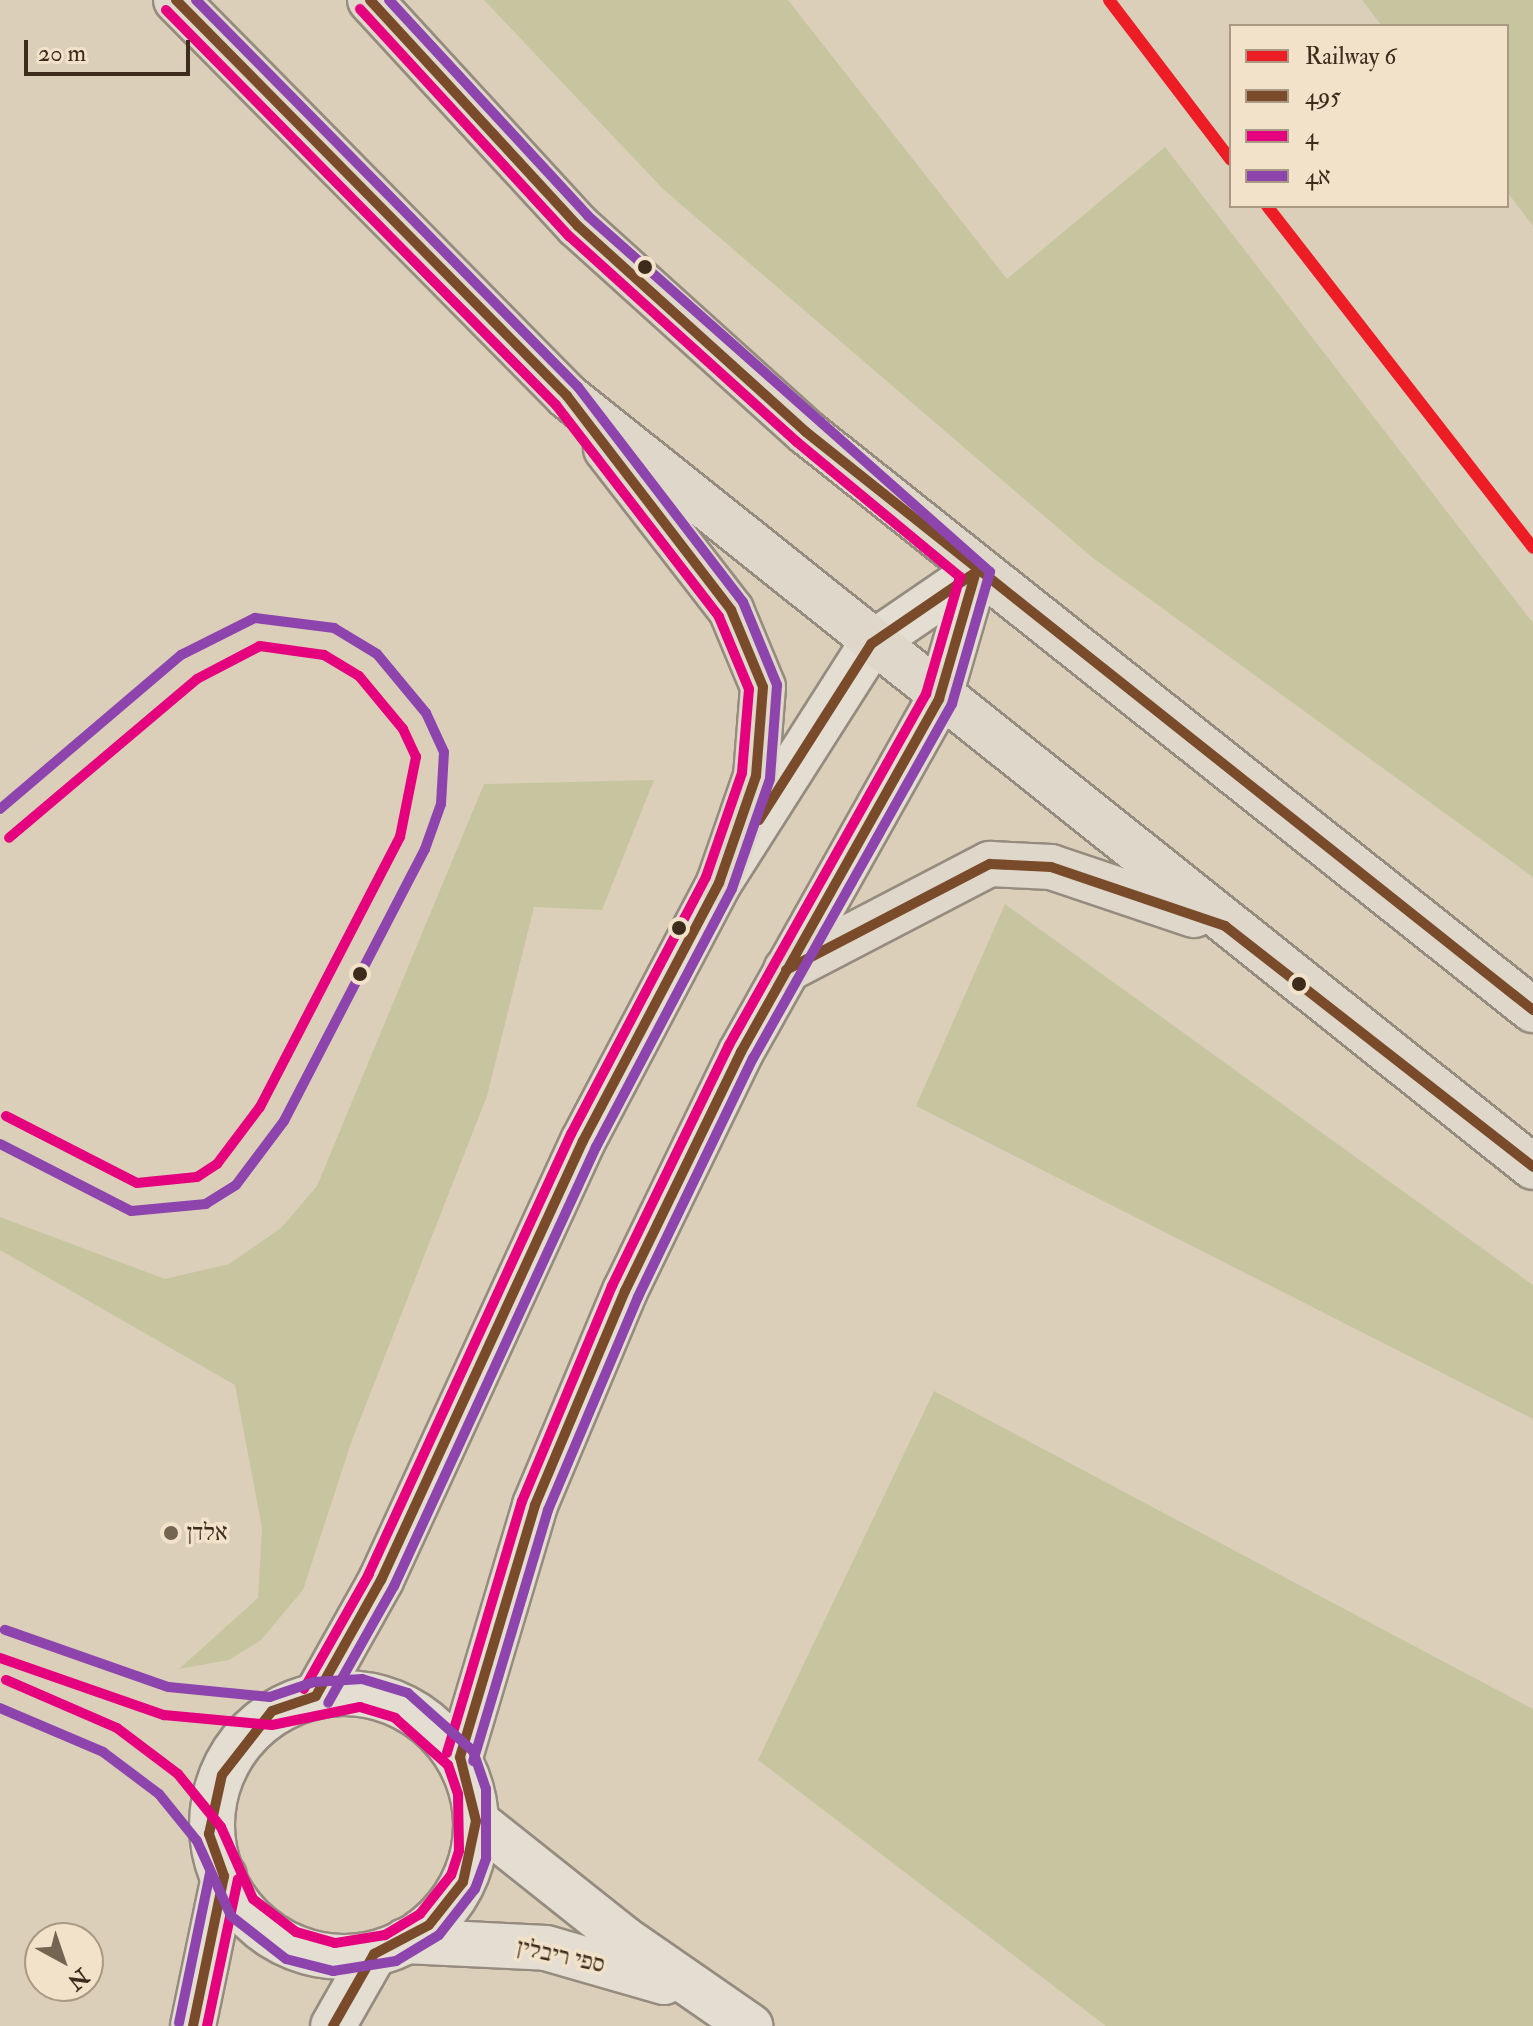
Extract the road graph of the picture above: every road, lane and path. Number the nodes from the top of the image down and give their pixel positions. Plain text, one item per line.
1 (176, 0) edge
2 (370, 0) edge
3 (567, 396) junction
4 (976, 572) junction
5 (871, 644) junction
6 (939, 699) junction
7 (719, 883) junction
8 (1225, 926) junction
9 (786, 970) junction
10 (1533, 1010) edge
11 (1533, 1167) edge
12 (316, 1696) junction
13 (460, 1757) junction
14 (476, 1821) junction
15 (224, 1876) junction
16 (390, 1948) junction
17 (712, 1998) junction
18 (193, 2026) edge
19 (333, 2026) edge
20 (750, 2026) edge

1 - 3 highway
2 - 4 highway
3 - 5 highway
3 - 7 highway
4 - 5 main road
4 - 6 main road
4 - 10 highway
5 - 6 highway
5 - 7 main road
6 - 8 highway
6 - 9 main road
7 - 12 main road
8 - 9 highway
8 - 11 highway
9 - 13 main road
12 - 13 main road
12 - 15 main road
13 - 14 main road
14 - 16 main road
14 - 17 main road, ספי ריבלין
15 - 16 main road
15 - 18 main road
16 - 17 main road, ספי ריבלין
16 - 19 main road
17 - 20 main road, ספי ריבלין

